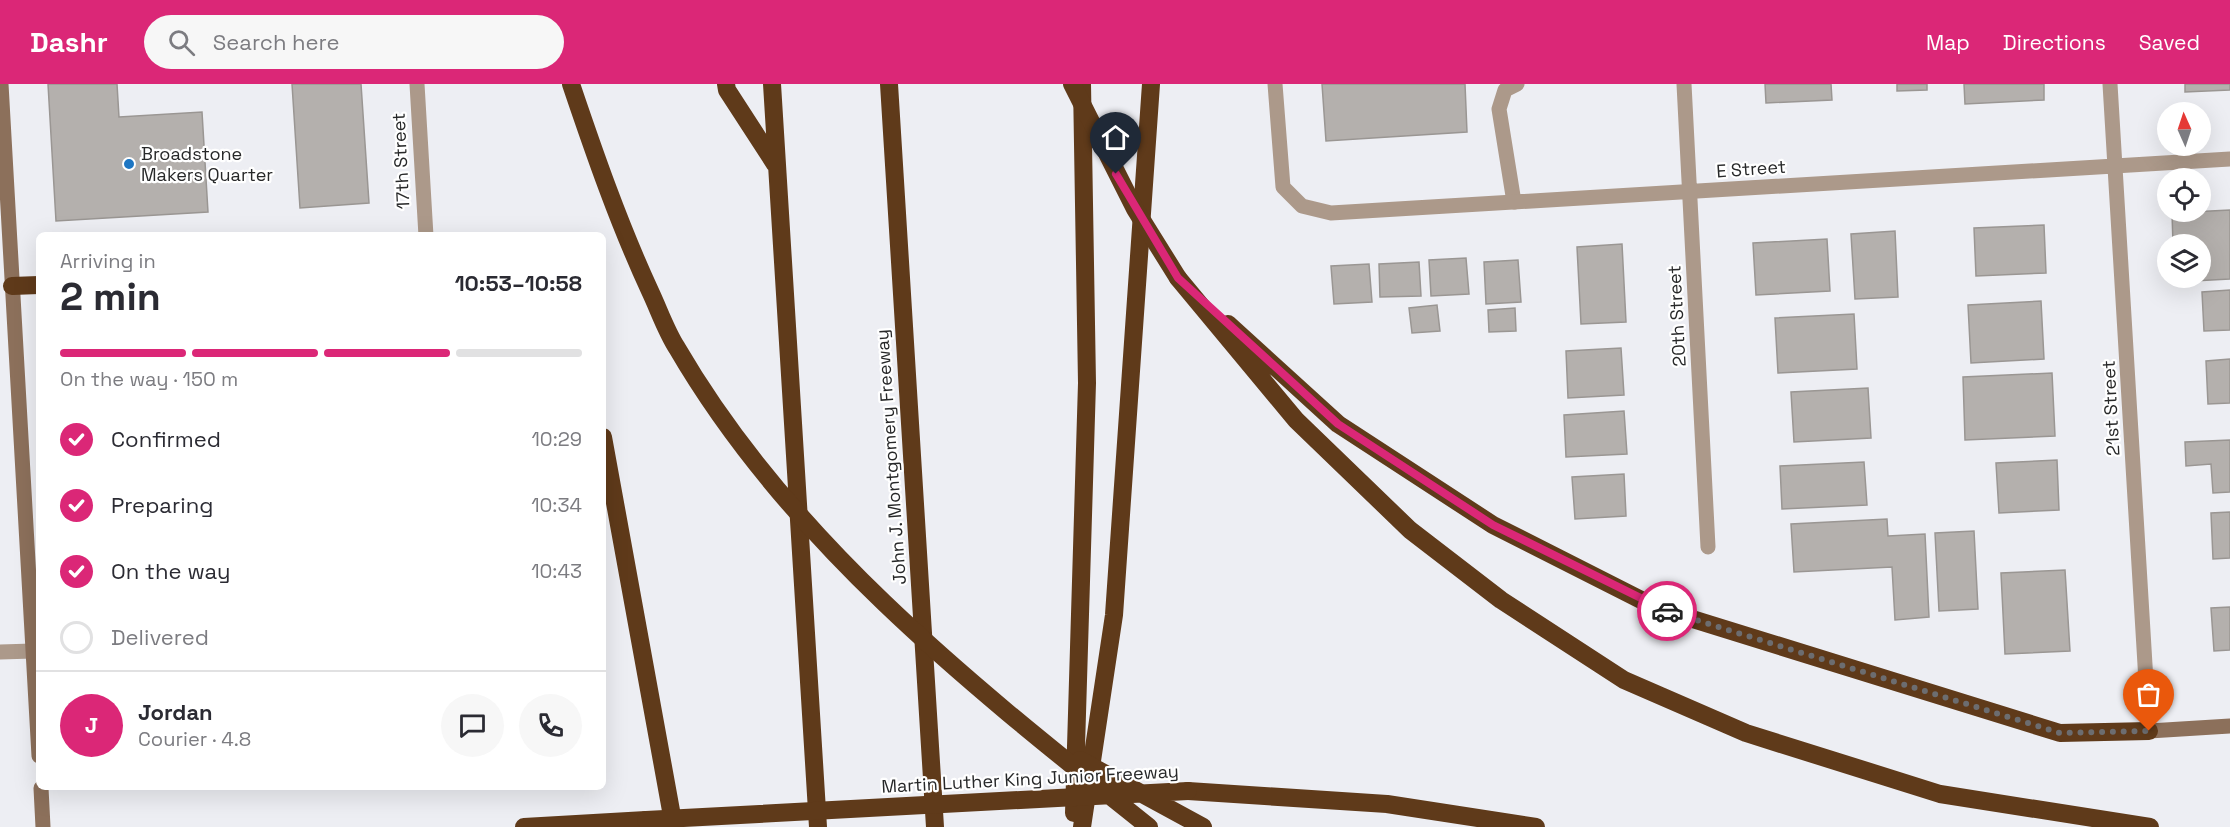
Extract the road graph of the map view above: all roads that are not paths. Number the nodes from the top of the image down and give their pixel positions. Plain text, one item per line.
1 (1, 84) edge
2 (417, 84) edge
3 (571, 84) edge
4 (726, 84) edge
5 (772, 84) edge
6 (889, 84) edge
7 (1072, 84) edge
8 (1082, 84) edge
9 (1151, 84) edge
10 (1275, 84) edge
11 (1517, 84) edge
12 (1684, 84) edge
13 (2110, 84) edge
14 (2230, 159) edge
15 (776, 165) junction
16 (2116, 166) junction
17 (1690, 193) junction
18 (1514, 202) junction
19 (426, 232) edge
20 (1178, 278) junction
21 (36, 285) edge
22 (6, 286) edge
23 (606, 453) edge
24 (1708, 547) dead end
25 (33, 651) junction
26 (0, 652) edge
27 (36, 704) edge
28 (2230, 726) edge
29 (1029, 731) junction
30 (2149, 731) junction
31 (41, 790) edge
32 (43, 827) edge
33 (524, 827) edge
34 (674, 827) edge
35 (818, 827) edge
36 (935, 827) edge
37 (1074, 827) edge
38 (1082, 827) edge
39 (1149, 827) edge
40 (1203, 827) edge
41 (1536, 827) edge
42 (2150, 827) edge

1 - 22 main road
2 - 19 street, 17th Street
3 - 29 highway, bridge
4 - 15 highway
5 - 15 highway
6 - 36 highway, John J. Montgomery Freeway
7 - 20 highway, bridge
8 - 37 highway
9 - 38 highway
10 - 18 street, E Street
11 - 18 street
12 - 17 street, 20th Street
13 - 16 street, 21st Street
14 - 16 street, E Street
15 - 35 highway
16 - 17 street, E Street
16 - 30 street, 21st Street
17 - 18 street, E Street
17 - 24 street, 20th Street
20 - 30 highway
20 - 42 highway
21 - 22 highway
22 - 25 main road
23 - 34 highway
25 - 26 street
25 - 27 main road
28 - 30 main road
29 - 39 highway, bridge
29 - 40 highway, bridge
31 - 32 main road
33 - 41 highway, Martin Luther King Junior Freeway, bridge

